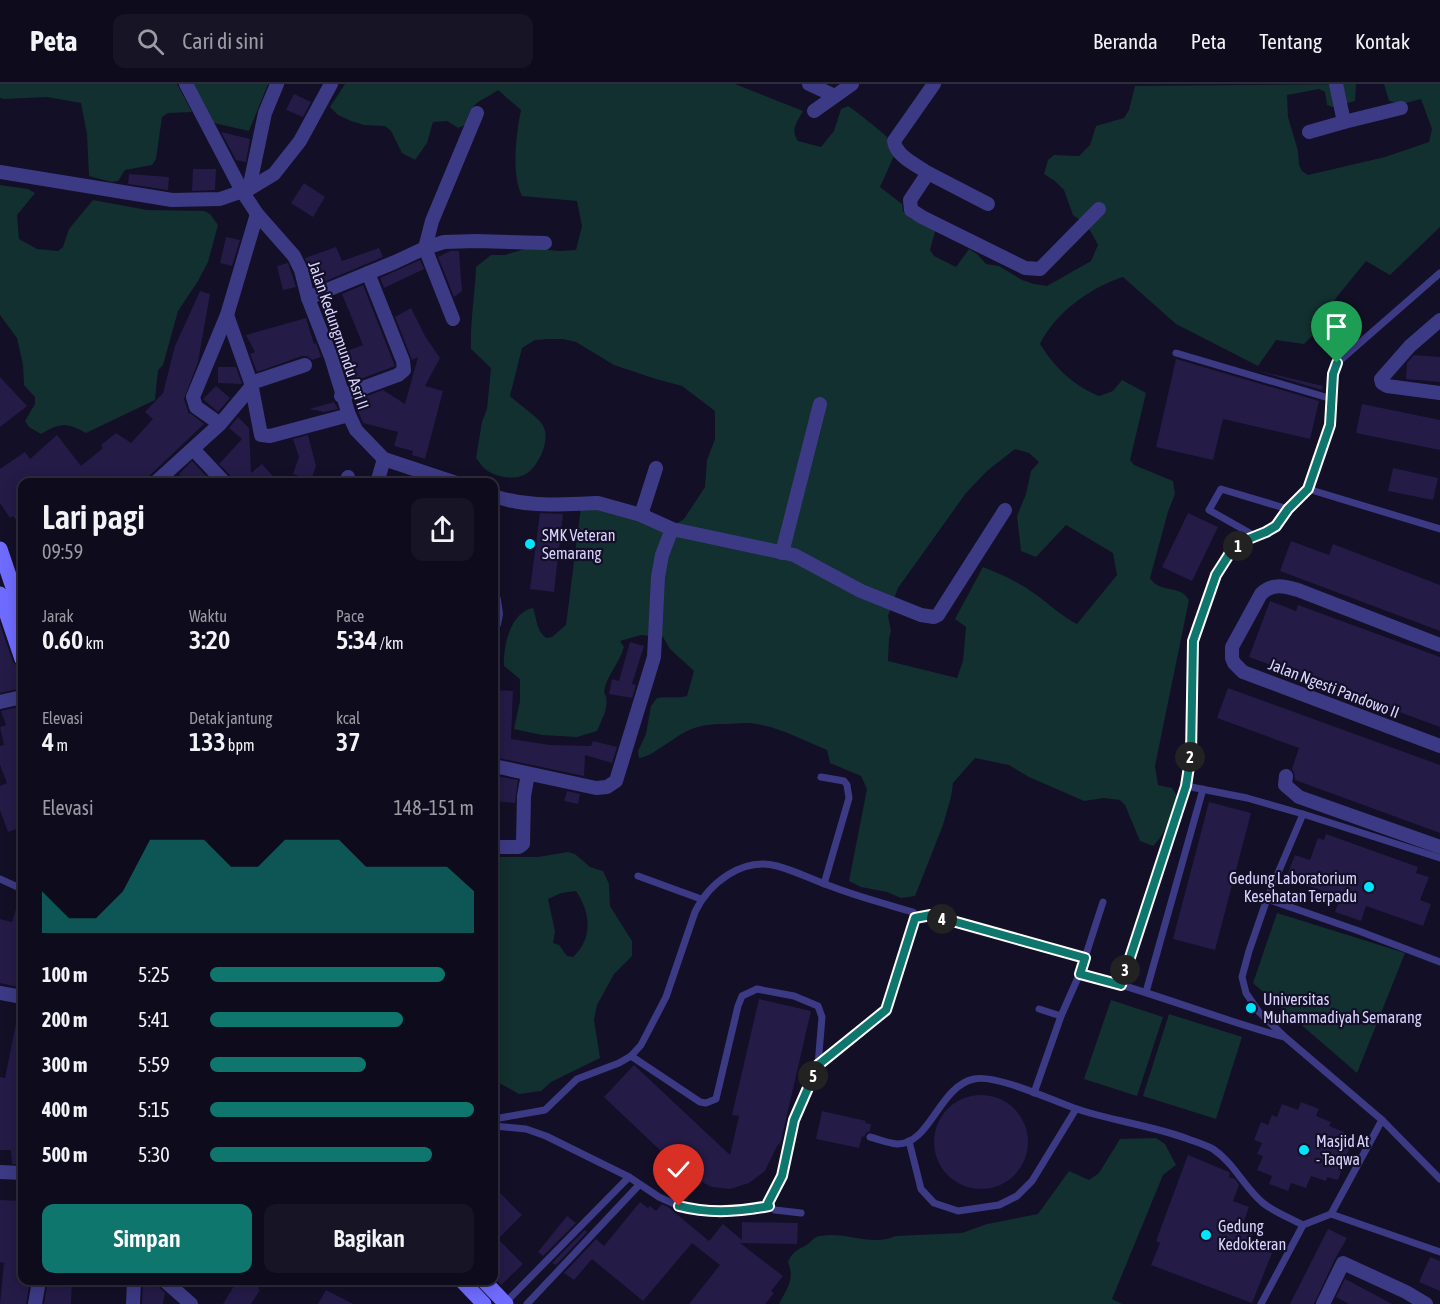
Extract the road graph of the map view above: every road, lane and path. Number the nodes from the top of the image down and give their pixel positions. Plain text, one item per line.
1 (186, 84) edge
2 (277, 84) edge
3 (331, 84) edge
4 (809, 84) edge
5 (852, 84) edge
6 (934, 84) edge
7 (1336, 84) edge
8 (835, 96) junction
9 (1401, 108) dead end
10 (814, 111) dead end
11 (477, 113) dead end
12 (1344, 122) junction
13 (1309, 132) dead end
14 (0, 172) edge
15 (928, 172) junction
16 (246, 190) junction
17 (988, 204) dead end
18 (1099, 210) dead end
19 (257, 214) junction
20 (545, 243) dead end
21 (425, 248) junction
22 (368, 273) junction
23 (1440, 273) edge
24 (308, 298) junction
25 (227, 315) junction
26 (453, 319) dead end
27 (1440, 320) edge
28 (1176, 353) dead end
29 (305, 365) dead end
30 (251, 385) junction
31 (1440, 393) edge
32 (341, 396) junction
33 (1332, 399) junction
34 (820, 404) dead end
35 (349, 415) junction
36 (220, 424) junction
37 (193, 448) junction
38 (384, 459) junction
39 (657, 468) dead end
40 (160, 478) edge
41 (220, 478) edge
42 (378, 478) edge
43 (441, 478) edge
44 (1308, 489) junction
45 (498, 497) edge
46 (1288, 509) junction
47 (1005, 510) dead end
48 (641, 515) junction
49 (672, 529) junction
50 (1440, 529) edge
51 (1255, 536) junction
52 (0, 549) edge
53 (782, 553) junction
54 (12, 587) edge
55 (18, 603) edge
56 (18, 630) edge
57 (1440, 645) edge
58 (18, 698) edge
59 (0, 702) edge
60 (1440, 746) edge
61 (498, 767) edge
62 (528, 774) junction
63 (1286, 776) dead end
64 (821, 777) dead end
65 (1186, 786) junction
66 (1203, 789) junction
67 (1303, 814) junction
68 (498, 847) edge
69 (1440, 847) edge
70 (1440, 858) edge
71 (638, 876) dead end
72 (0, 879) edge
73 (824, 884) junction
74 (18, 887) edge
75 (702, 899) junction
76 (1267, 899) junction
77 (1103, 902) dead end
78 (915, 918) junction
79 (1085, 958) junction
80 (1440, 962) edge
81 (1080, 974) junction
82 (1121, 985) junction
83 (1146, 992) junction
84 (0, 993) edge
85 (18, 996) edge
86 (1039, 1009) dead end
87 (1061, 1016) junction
88 (1286, 1038) junction
89 (631, 1056) junction
90 (818, 1065) junction
91 (1034, 1093) junction
92 (1076, 1109) junction
93 (498, 1118) edge
94 (1382, 1120) junction
95 (498, 1126) edge
96 (870, 1137) dead end
97 (909, 1141) junction
98 (0, 1172) edge
99 (18, 1173) edge
100 (629, 1177) junction
101 (1440, 1179) edge
102 (639, 1185) junction
103 (769, 1206) junction
104 (801, 1214) dead end
105 (1331, 1214) junction
106 (1303, 1225) junction
107 (1440, 1252) edge
108 (38, 1285) edge
109 (134, 1285) edge
110 (170, 1285) edge
111 (466, 1285) edge
112 (488, 1285) edge
113 (35, 1304) edge
114 (133, 1304) edge
115 (191, 1304) edge
116 (484, 1304) edge
117 (506, 1304) edge
118 (527, 1304) edge
119 (1262, 1304) edge
120 (1323, 1304) edge
121 (1425, 1304) edge

1 - 16 street, Jalan Kedungmundu Asri II
2 - 16 street
3 - 16 street
4 - 8 street
5 - 8 street
6 - 15 street
7 - 12 street
8 - 10 street
9 - 12 street
11 - 21 street
12 - 13 street
14 - 16 street
15 - 17 street
15 - 18 street
16 - 19 street, Jalan Kedungmundu Asri II
19 - 24 street, Jalan Kedungmundu Asri II
19 - 25 street
20 - 21 street
21 - 22 street
21 - 26 street
22 - 24 street
22 - 32 street
23 - 33 lane
24 - 32 street, Jalan Kedungmundu Asri II
25 - 30 street
25 - 36 street
27 - 31 street
28 - 33 lane
29 - 30 street
30 - 35 street
30 - 36 street
32 - 35 street, Jalan Kedungmundu Asri II
33 - 44 lane
34 - 53 street
35 - 38 street, Jalan Kedungmundu Asri II
36 - 37 street
37 - 40 street
37 - 41 street
38 - 42 street
38 - 43 street
39 - 48 street
44 - 46 lane
44 - 50 lane
45 - 48 street
46 - 51 lane
46 - 51 lane
47 - 53 street
48 - 49 street
49 - 53 street
49 - 62 street
51 - 65 lane
52 - 54 main road
54 - 55 main road
54 - 56 main road
57 - 60 street, Jalan Ngesti Pandowo II
58 - 59 street
61 - 62 street
62 - 68 street
63 - 69 street
64 - 73 lane
65 - 66 lane
65 - 82 lane
66 - 67 lane
66 - 83 lane
67 - 70 lane
67 - 76 lane
71 - 75 lane
72 - 74 lane
73 - 75 lane
73 - 78 lane
75 - 89 lane
76 - 80 lane
76 - 88 lane
77 - 79 lane
78 - 79 lane
78 - 90 lane
79 - 81 lane
81 - 82 lane
81 - 87 lane
82 - 83 lane
83 - 88 lane
84 - 85 street
86 - 87 lane
87 - 91 lane
88 - 94 lane
89 - 90 lane
89 - 93 lane
90 - 103 lane
91 - 92 lane
91 - 97 lane
92 - 97 lane
92 - 106 lane
94 - 101 lane
94 - 105 lane
95 - 100 lane
96 - 97 lane
98 - 99 street
100 - 102 lane
100 - 117 lane
102 - 103 lane
102 - 118 lane
103 - 104 lane
105 - 106 lane
105 - 107 lane
106 - 119 lane
108 - 113 street
109 - 114 street
110 - 115 street
111 - 116 main road
112 - 117 main road
120 - 121 street

